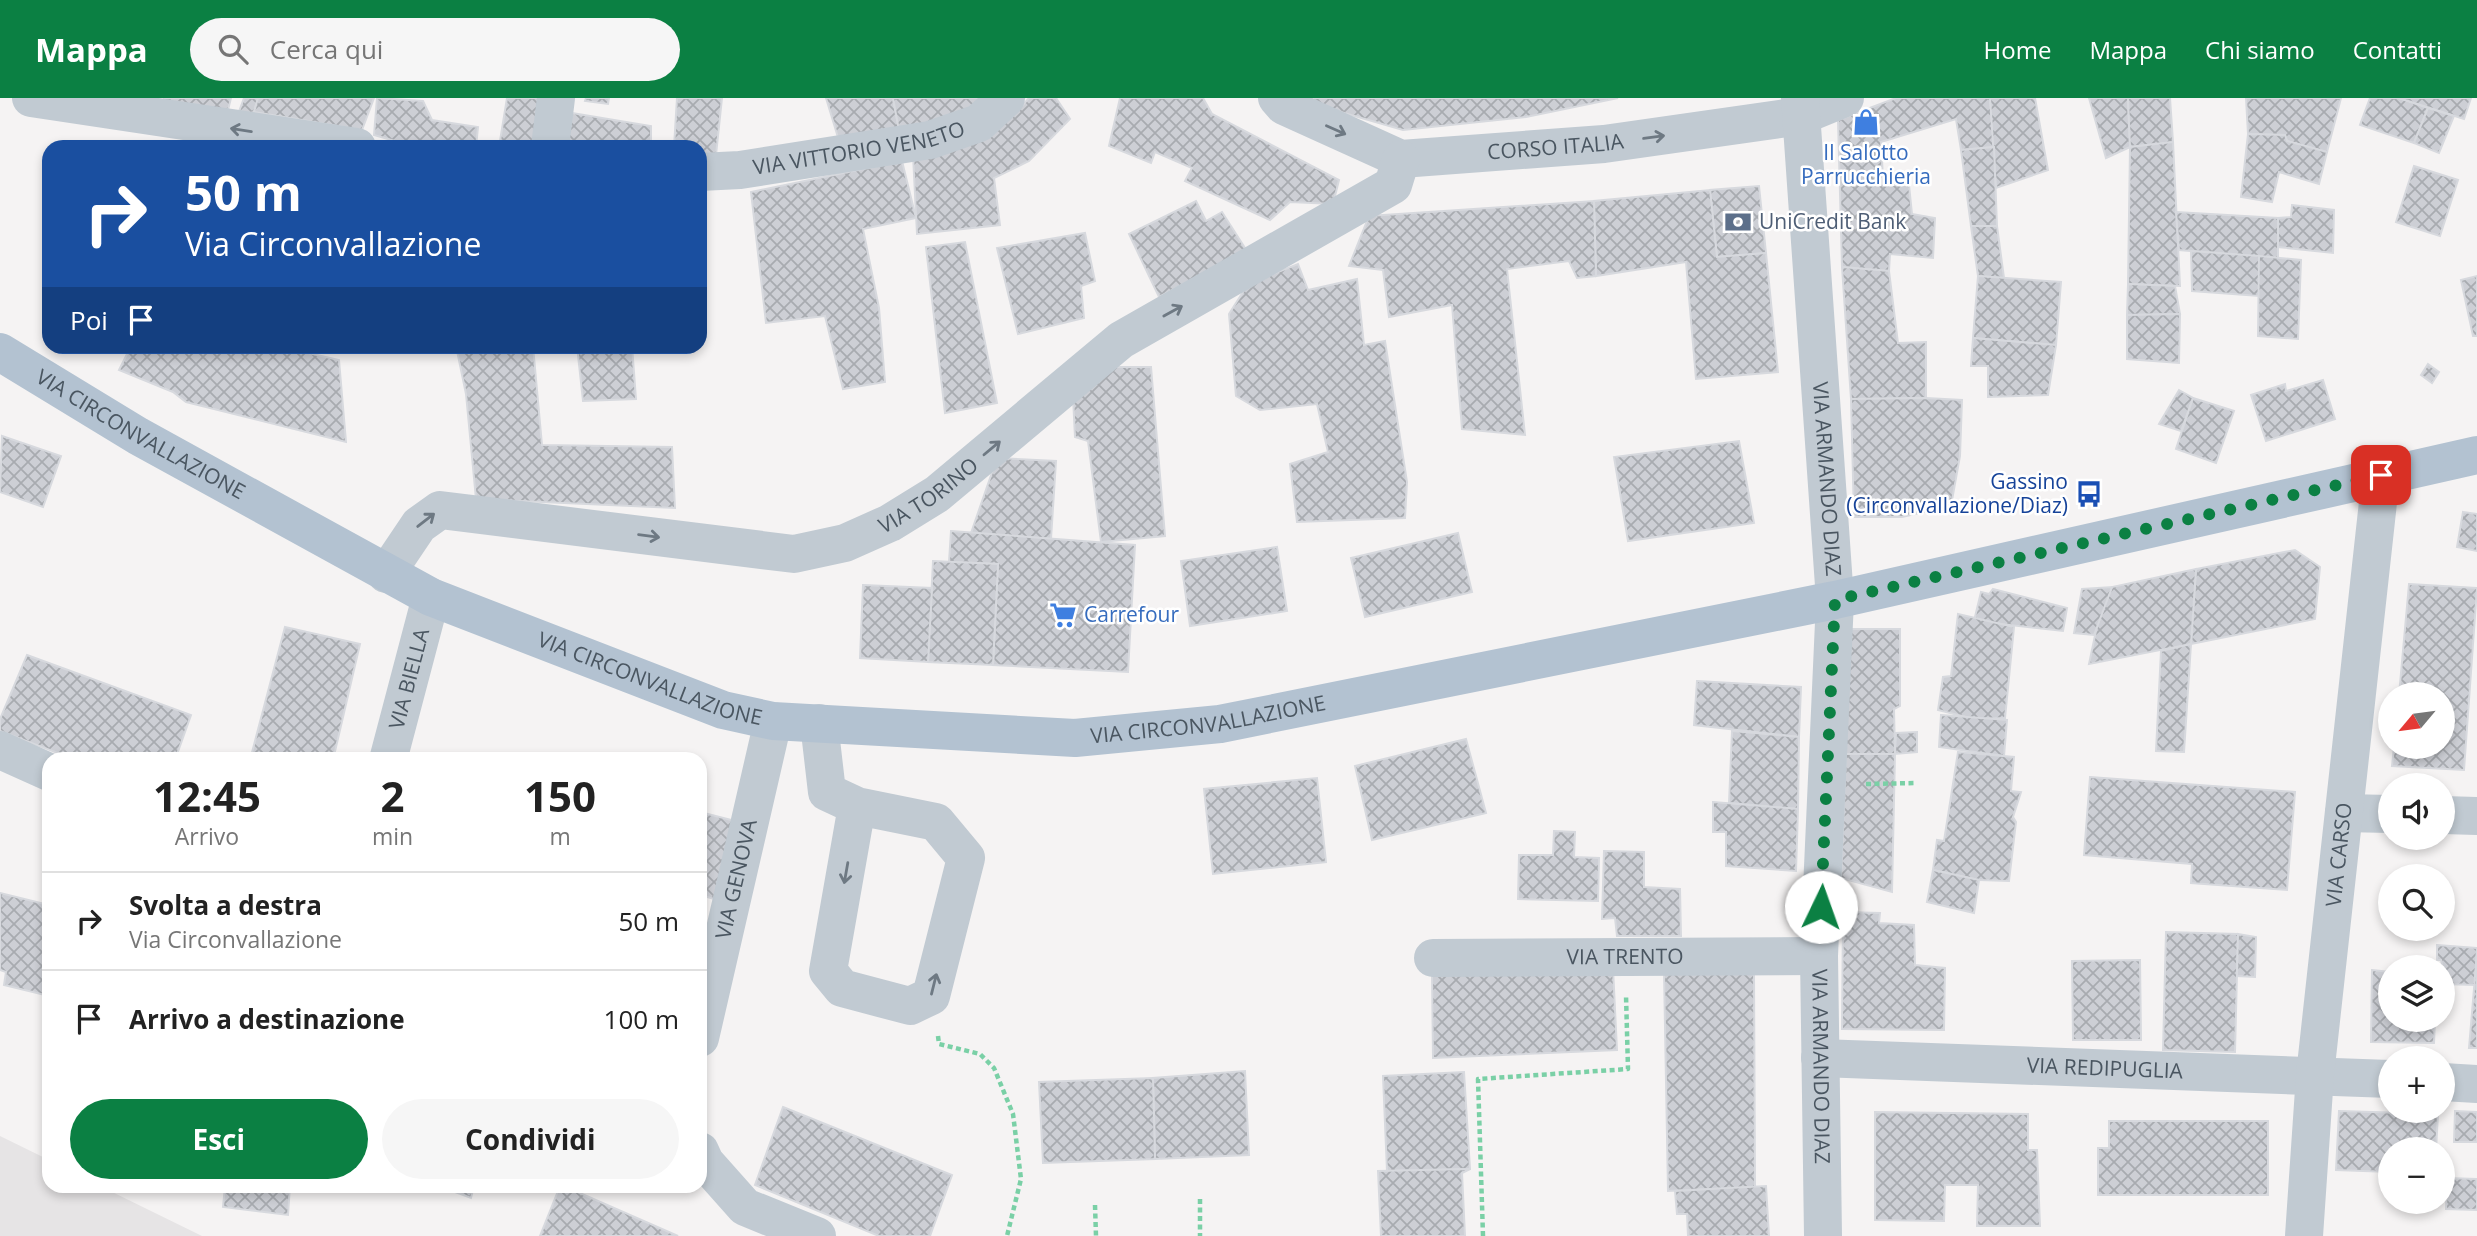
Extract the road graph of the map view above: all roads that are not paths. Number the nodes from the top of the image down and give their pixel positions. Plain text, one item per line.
1 (31, 98) edge
2 (556, 98) edge
3 (1006, 98) edge
4 (1276, 98) edge
5 (1846, 98) edge
6 (1800, 107) edge
7 (310, 140) edge
8 (551, 140) edge
9 (1401, 159) junction
10 (707, 172) edge
11 (0, 352) edge
12 (2477, 455) edge
13 (2381, 475) junction
14 (386, 574) junction
15 (431, 597) junction
16 (1835, 600) junction
17 (773, 721) junction
18 (819, 723) junction
19 (0, 750) edge
20 (390, 752) edge
21 (42, 769) edge
22 (858, 806) junction
23 (2344, 813) junction
24 (2378, 814) edge
25 (2455, 815) edge
26 (2477, 816) edge
27 (1819, 956) junction
28 (1433, 958) dead end
29 (707, 1008) edge
30 (1820, 1058) junction
31 (2315, 1075) junction
32 (2378, 1078) edge
33 (2455, 1083) edge
34 (2477, 1084) edge
35 (707, 1161) edge
36 (817, 1236) edge
37 (1823, 1236) edge
38 (2304, 1236) edge

7 -> 1 street
2 - 8 street
3 - 10 street, VIA VITTORIO VENETO
4 -> 9 street, CORSO ITALIA
5 - 6 street, CORSO ITALIA
9 -> 6 street, CORSO ITALIA
6 - 16 street, VIA ARMANDO DIAZ
14 -> 9 street, VIA TORINO
11 - 14 main road, VIA CIRCONVALLAZIONE
12 - 13 main road, VIA CIRCONVALLAZIONE
13 - 16 main road, VIA CIRCONVALLAZIONE
13 - 23 street, VIA CARSO
14 - 15 main road, VIA CIRCONVALLAZIONE
15 - 17 main road, VIA CIRCONVALLAZIONE
15 - 20 street, VIA BIELLA
16 - 18 main road, VIA CIRCONVALLAZIONE
16 - 27 street, VIA ARMANDO DIAZ
17 - 18 main road, VIA CIRCONVALLAZIONE
17 - 29 street, VIA GENOVA
18 - 22 street
19 - 21 street
22 -> 22 street
23 - 24 street
23 - 31 street, VIA CARSO
25 - 26 street
27 - 28 street, VIA TRENTO
27 - 30 street, VIA ARMANDO DIAZ
30 - 31 street, VIA REDIPUGLIA
30 - 37 street, VIA ARMANDO DIAZ
31 - 32 street, VIA REDIPUGLIA
31 - 38 street, VIA CARSO
33 - 34 street
35 - 36 street

